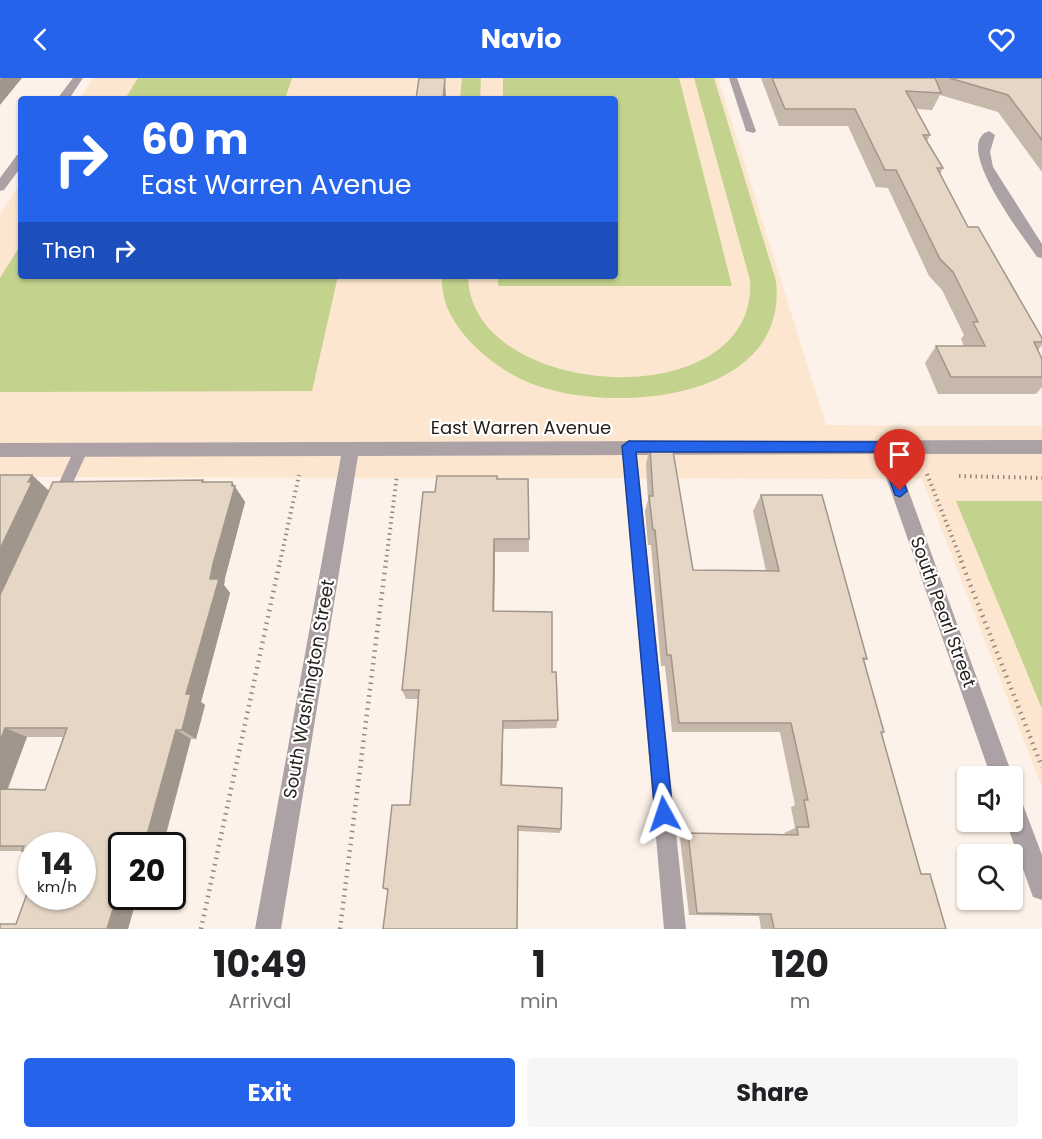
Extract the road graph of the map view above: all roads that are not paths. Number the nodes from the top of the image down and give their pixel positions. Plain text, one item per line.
1 (78, 78) edge
2 (733, 78) edge
3 (65, 96) edge
4 (751, 131) dead end
5 (988, 135) dead end
6 (18, 162) edge
7 (0, 187) edge
8 (1042, 254) edge
9 (629, 446) junction
10 (884, 447) junction
11 (1042, 447) edge
12 (351, 448) junction
13 (0, 450) edge
14 (81, 450) junction
15 (53, 513) edge
16 (998, 766) edge
17 (1022, 832) edge
18 (1042, 888) edge
19 (268, 929) edge
20 (675, 929) edge

1 - 3 street
2 - 4 lane
5 - 8 street
6 - 7 street
9 - 10 street, East Warren Avenue
9 - 12 street, East Warren Avenue
9 - 20 lane
10 - 11 street, East Warren Avenue
10 - 16 street, South Pearl Street
12 - 14 street, East Warren Avenue
12 - 19 street, South Washington Street
13 - 14 street, East Warren Avenue
14 - 15 lane
17 - 18 street

